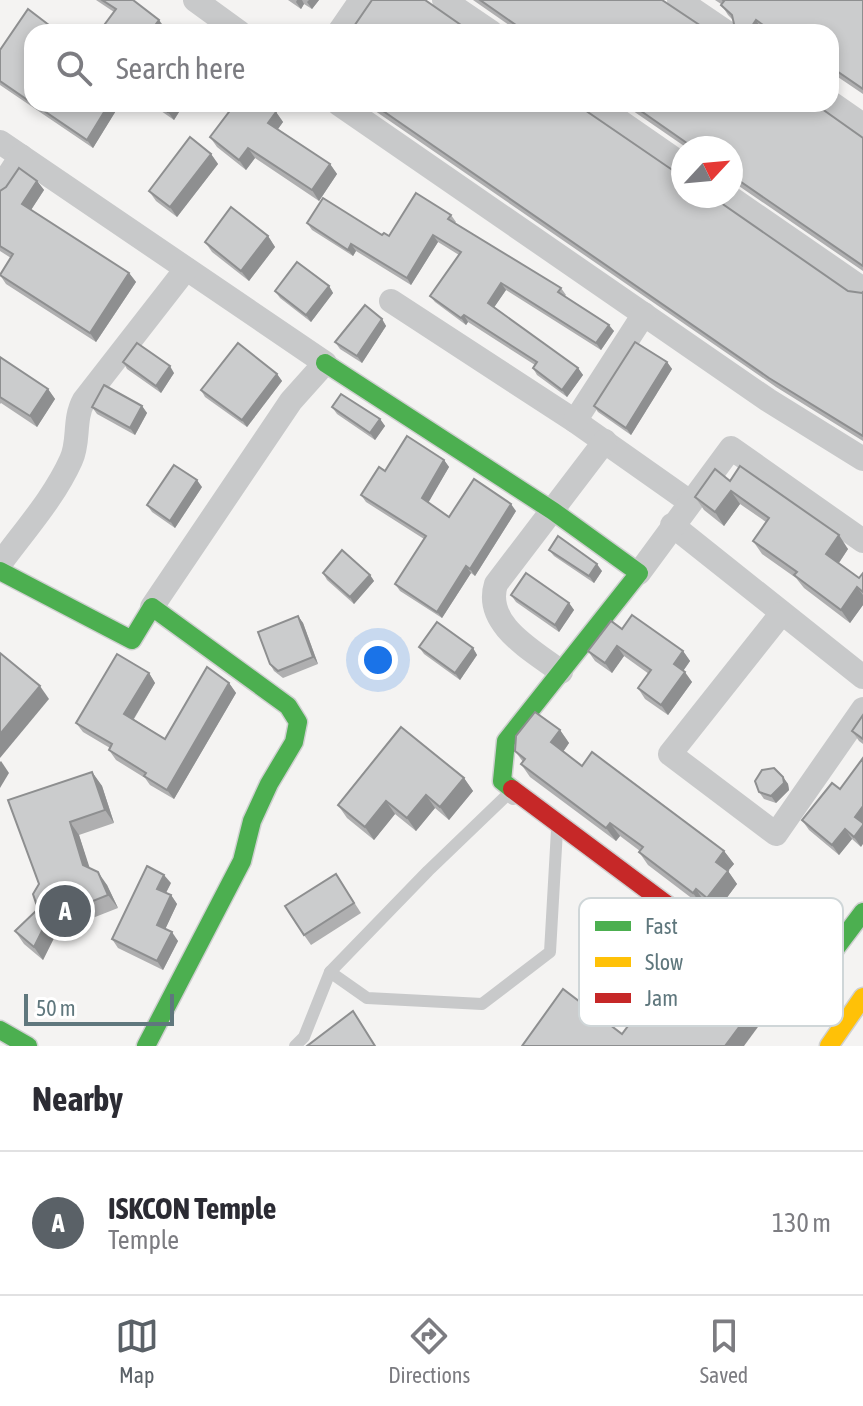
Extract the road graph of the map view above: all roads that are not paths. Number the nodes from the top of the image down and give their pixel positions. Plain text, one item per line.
1 (195, 0) edge
2 (361, 0) edge
3 (444, 0) edge
4 (679, 0) edge
5 (228, 24) edge
6 (344, 24) edge
7 (479, 24) edge
8 (714, 24) edge
9 (839, 108) edge
10 (351, 112) edge
11 (607, 112) edge
12 (863, 125) edge
13 (0, 142) edge
14 (21, 156) junction
15 (671, 157) edge
16 (0, 188) edge
17 (743, 206) edge
18 (186, 269) junction
19 (863, 289) edge
20 (391, 301) dead end
21 (644, 314) junction
22 (325, 363) junction
23 (575, 421) junction
24 (605, 441) junction
25 (863, 459) edge
26 (690, 502) junction
27 (553, 511) junction
28 (672, 525) junction
29 (863, 541) edge
30 (0, 564) edge
31 (0, 571) edge
32 (639, 573) junction
33 (152, 607) junction
34 (781, 614) junction
35 (561, 672) junction
36 (863, 677) edge
37 (863, 709) edge
38 (658, 898) edge
39 (863, 912) edge
40 (843, 939) edge
41 (330, 972) junction
42 (863, 997) edge
43 (843, 1026) edge
44 (843, 1026) edge
45 (0, 1030) edge
46 (28, 1046) edge
47 (146, 1046) edge
48 (295, 1046) edge
49 (829, 1046) edge

1 - 5 street
2 - 6 street
3 - 7 street
4 - 8 street
9 - 12 street
10 - 21 street
11 - 15 street
13 - 14 street
14 - 16 street
14 - 18 street
17 - 19 street
18 - 22 street
18 - 30 street
20 - 23 street
21 - 23 street
21 - 25 street
22 - 27 street
22 - 33 street
23 - 24 street
24 - 26 street
24 - 27 street
26 - 28 street
26 - 29 street
27 - 32 street
27 - 35 street
28 - 32 street
28 - 34 street
31 - 33 street
32 - 35 street
33 - 47 street
34 - 36 street
34 - 37 street
35 - 38 street
39 - 40 street
41 - 41 lane
41 - 48 lane
42 - 44 street
43 - 49 street
45 - 46 street

